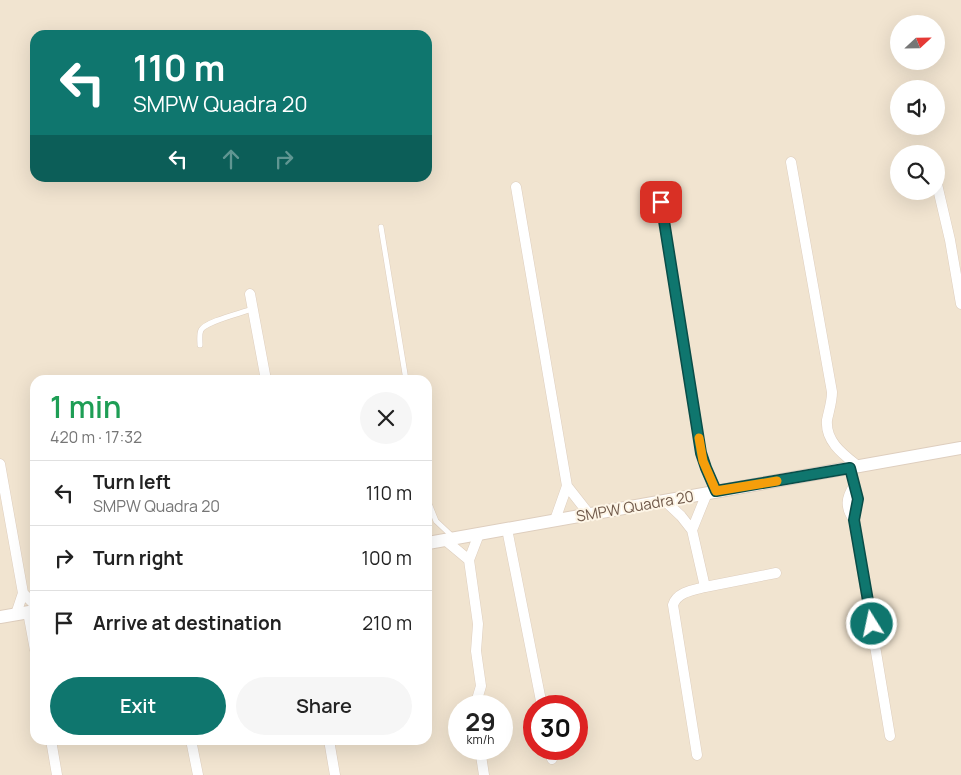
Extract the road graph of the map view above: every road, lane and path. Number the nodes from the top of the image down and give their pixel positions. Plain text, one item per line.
1 (790, 162) dead end
2 (516, 187) dead end
3 (941, 200) edge
4 (661, 202) dead end
5 (381, 226) dead end
6 (250, 294) dead end
7 (961, 304) edge
8 (253, 309) junction
9 (200, 346) dead end
10 (265, 375) edge
11 (405, 375) edge
12 (961, 448) edge
13 (0, 464) edge
14 (855, 468) junction
15 (567, 486) junction
16 (712, 492) junction
17 (665, 501) junction
18 (432, 511) edge
19 (588, 514) junction
20 (555, 520) junction
21 (506, 529) junction
22 (692, 530) junction
23 (479, 534) junction
24 (450, 539) junction
25 (432, 542) edge
26 (469, 560) junction
27 (776, 573) dead end
28 (705, 587) junction
29 (23, 593) junction
30 (28, 611) edge
31 (0, 618) edge
32 (479, 695) edge
33 (540, 695) edge
34 (890, 736) dead end
35 (52, 745) edge
36 (193, 745) edge
37 (330, 745) edge
38 (697, 755) dead end
39 (482, 760) edge
40 (57, 775) edge
41 (198, 775) edge
42 (335, 775) edge
43 (484, 775) edge

1 - 14 street
2 - 15 street
3 - 7 street
4 - 16 street
5 - 11 lane
6 - 8 street
8 - 9 lane
8 - 10 street
12 - 14 street, SMPW Quadra 20
13 - 29 street
14 - 16 street, SMPW Quadra 20
14 - 34 street
15 - 19 street
15 - 20 street
16 - 17 street, SMPW Quadra 20
16 - 22 street
17 - 19 street, SMPW Quadra 20
17 - 22 street
18 - 24 lane
19 - 20 street, SMPW Quadra 20
20 - 21 street, SMPW Quadra 20
21 - 23 street, SMPW Quadra 20
21 - 33 street
22 - 28 street
23 - 24 street, SMPW Quadra 20
23 - 26 street
24 - 25 street, SMPW Quadra 20
24 - 26 street
26 - 32 street
27 - 28 street
28 - 38 street
29 - 30 street
29 - 30 street
30 - 31 street
35 - 40 street
36 - 41 street
37 - 42 street
39 - 43 street

